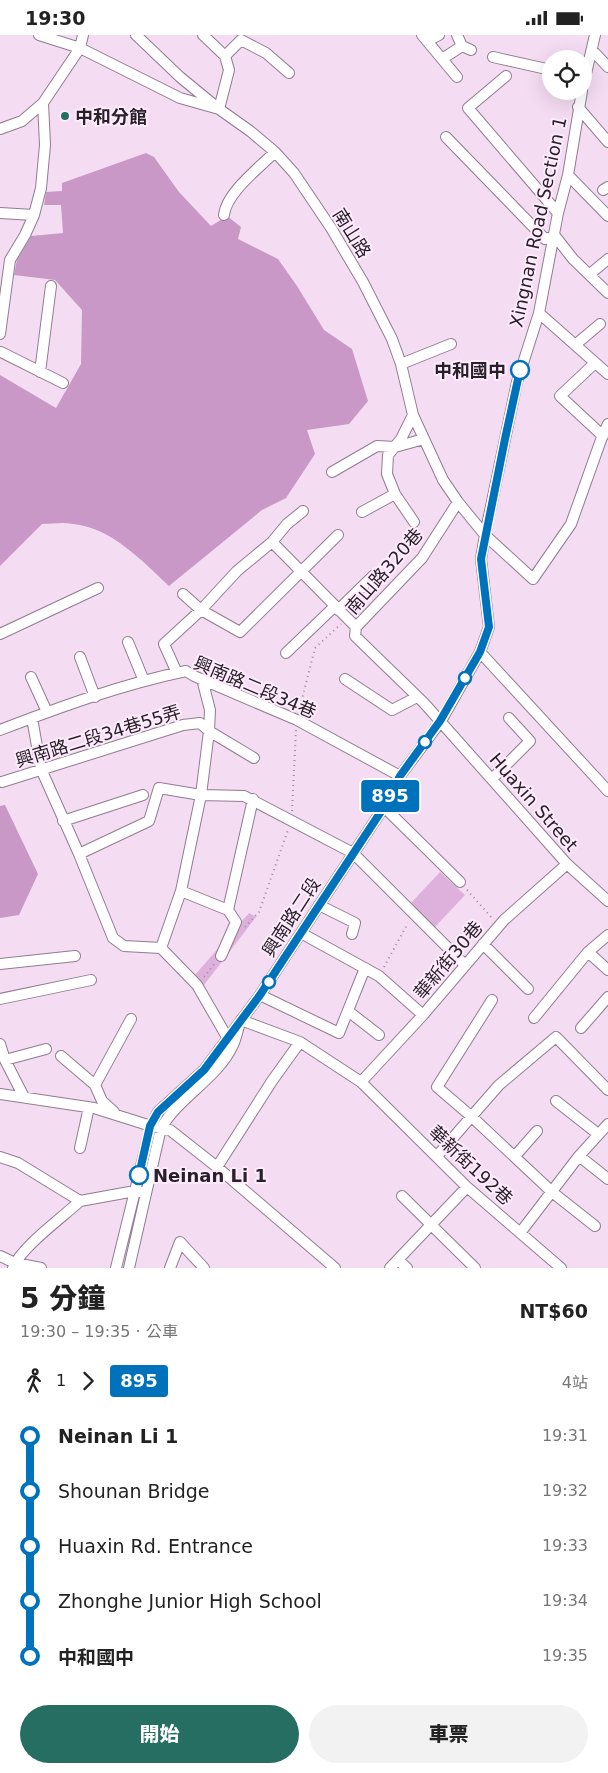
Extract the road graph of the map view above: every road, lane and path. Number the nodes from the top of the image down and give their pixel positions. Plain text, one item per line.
1 (39, 35) edge
2 (83, 35) edge
3 (136, 35) edge
4 (203, 35) edge
5 (439, 35) edge
6 (457, 35) edge
7 (595, 35) edge
8 (425, 38) edge
9 (80, 47) junction
10 (592, 50) joint
11 (225, 56) junction
12 (493, 57) dead end
13 (442, 59) junction
14 (608, 67) edge
15 (542, 68) edge
16 (289, 73) dead end
17 (506, 76) dead end
18 (457, 77) dead end
19 (580, 100) edge
20 (43, 103) junction
21 (578, 107) junction
22 (219, 109) junction
23 (0, 129) edge
24 (446, 137) dead end
25 (608, 142) edge
26 (275, 152) junction
27 (568, 175) junction
28 (0, 213) edge
29 (558, 213) junction
30 (34, 215) junction
31 (224, 215) dead end
32 (608, 216) edge
33 (555, 236) junction
34 (608, 259) edge
35 (5, 260) edge
36 (590, 274) junction
37 (51, 286) dead end
38 (608, 293) edge
39 (538, 313) junction
40 (600, 324) dead end
41 (0, 335) edge
42 (451, 344) dead end
43 (575, 345) junction
44 (0, 348) edge
45 (0, 352) edge
46 (595, 363) junction
47 (401, 364) junction
48 (40, 371) junction
49 (608, 374) edge
50 (63, 383) dead end
51 (413, 415) junction
52 (608, 424) edge
53 (603, 436) junction
54 (424, 439) junction
55 (395, 447) junction
56 (332, 472) dead end
57 (395, 494) junction
58 (458, 503) junction
59 (303, 511) dead end
60 (362, 512) dead end
61 (414, 522) dead end
62 (338, 535) dead end
63 (485, 535) junction
64 (272, 543) junction
65 (300, 571) junction
66 (374, 575) dead end
67 (98, 588) dead end
68 (183, 594) dead end
69 (336, 609) junction
70 (201, 610) junction
71 (342, 624) dead end
72 (355, 632) junction
73 (0, 633) edge
74 (128, 642) dead end
75 (480, 652) junction
76 (286, 653) dead end
77 (80, 657) dead end
78 (176, 673) junction
79 (31, 677) dead end
80 (202, 679) junction
81 (345, 679) dead end
82 (144, 681) junction
83 (95, 697) junction
84 (417, 697) junction
85 (47, 712) junction
86 (32, 718) junction
87 (509, 718) dead end
88 (297, 720) junction
89 (440, 721) junction
90 (0, 730) edge
91 (209, 731) junction
92 (254, 758) dead end
93 (41, 769) junction
94 (400, 776) junction
95 (492, 779) junction
96 (2, 782) dead end
97 (606, 789) edge
98 (143, 795) dead end
99 (201, 795) junction
100 (253, 799) junction
101 (384, 807) junction
102 (292, 820) junction
103 (64, 821) junction
104 (353, 853) junction
105 (79, 854) junction
106 (567, 864) junction
107 (460, 882) joint
108 (180, 891) junction
109 (608, 901) edge
110 (319, 905) junction
111 (228, 910) junction
112 (413, 914) junction
113 (500, 925) junction
114 (301, 933) junction
115 (240, 934) dead end
116 (352, 934) dead end
117 (608, 935) edge
118 (483, 944) junction
119 (161, 948) junction
120 (588, 952) junction
121 (75, 956) dead end
122 (220, 956) joint
123 (0, 964) edge
124 (465, 965) junction
125 (364, 967) junction
126 (608, 970) edge
127 (380, 976) junction
128 (91, 980) dead end
129 (197, 985) junction
130 (528, 989) dead end
131 (260, 995) junction
132 (608, 997) edge
133 (0, 999) edge
134 (492, 1000) dead end
135 (348, 1011) junction
136 (423, 1015) junction
137 (131, 1019) dead end
138 (534, 1019) dead end
139 (241, 1020) junction
140 (581, 1028) dead end
141 (379, 1035) dead end
142 (227, 1037) junction
143 (300, 1042) junction
144 (0, 1044) edge
145 (46, 1049) dead end
146 (61, 1056) dead end
147 (5, 1060) junction
148 (361, 1082) junction
149 (95, 1085) junction
150 (608, 1090) edge
151 (0, 1094) edge
152 (24, 1097) junction
153 (556, 1101) dead end
154 (89, 1107) junction
155 (118, 1115) junction
156 (472, 1117) junction
157 (608, 1124) edge
158 (156, 1127) junction
159 (537, 1131) dead end
160 (598, 1134) junction
161 (80, 1149) dead end
162 (437, 1156) junction
163 (515, 1156) junction
164 (0, 1157) edge
165 (580, 1157) junction
166 (217, 1167) junction
167 (608, 1179) edge
168 (467, 1187) junction
169 (140, 1192) junction
170 (552, 1192) junction
171 (402, 1196) dead end
172 (80, 1201) junction
173 (432, 1225) junction
174 (595, 1226) dead end
175 (520, 1233) junction
176 (0, 1256) edge
177 (398, 1260) junction
178 (14, 1265) edge
179 (41, 1268) edge
180 (116, 1268) edge
181 (129, 1268) edge
182 (170, 1268) edge
183 (204, 1268) edge
184 (335, 1268) edge
185 (390, 1268) edge
186 (407, 1268) edge
187 (474, 1268) edge
188 (561, 1268) edge

1 - 9 street, 南山路
2 - 9 street
3 - 22 street
4 - 11 street
5 - 8 street
6 - 13 street
7 - 10 street
8 - 13 street
9 - 20 street
9 - 22 street, 南山路
10 - 14 street
11 - 16 street
11 - 22 street
12 - 15 street
13 - 18 street
17 - 29 street
19 - 21 street, Xingnan Road Section 1
20 - 23 street
20 - 30 street
21 - 25 street
21 - 27 street, Xingnan Road Section 1
22 - 26 street, 南山路
24 - 33 street
26 - 31 street
26 - 47 street, 南山路
27 - 29 street, Xingnan Road Section 1
27 - 32 street
28 - 30 street
29 - 33 street, Xingnan Road Section 1
30 - 35 street
33 - 36 street
33 - 39 street, Xingnan Road Section 1
34 - 36 street
35 - 41 street
36 - 38 street
37 - 48 street
39 - 43 street
39 - 63 street, Xingnan Road Section 1
40 - 43 street
42 - 47 street
43 - 46 street
44 - 45 street
45 - 48 street
46 - 49 street
46 - 53 street
47 - 51 street, 南山路
48 - 50 street
51 - 54 street, 南山路
51 - 55 street
52 - 53 street
53 - 63 street, 南山路
54 - 55 street
54 - 58 street, 南山路
55 - 56 street
55 - 57 street
57 - 60 street
57 - 61 street
58 - 63 street, 南山路
58 - 72 street, 南山路320巷
59 - 64 street
62 - 65 street
63 - 75 street, 興南路二段
64 - 65 street, Huaxin Street
64 - 70 street
65 - 69 street, Huaxin Street
65 - 70 street
66 - 69 street
67 - 73 street
68 - 70 street
69 - 72 street, Huaxin Street
69 - 76 street
70 - 78 street
71 - 88 path
72 - 84 street, Huaxin Street
74 - 82 street
75 - 89 street, 興南路二段
75 - 97 street
77 - 83 street
78 - 80 street, 興南路二段34巷
78 - 82 street, 興南路二段34巷
79 - 85 street
80 - 88 street, 興南路二段34巷
80 - 91 street
81 - 84 street
82 - 83 street, 興南路二段34巷
83 - 85 street, 興南路二段34巷
84 - 89 street, Huaxin Street
85 - 86 street, 興南路二段34巷
86 - 90 street, 興南路二段34巷
86 - 93 street
87 - 95 street
88 - 94 street, 興南路二段34巷
88 - 102 path
89 - 94 street, 興南路二段
89 - 95 street, Huaxin Street
91 - 92 street, 興南路二段34巷55弄
91 - 93 street, 興南路二段34巷55弄
91 - 99 street
93 - 96 street, 興南路二段34巷55弄
93 - 103 street
94 - 101 street, 興南路二段
95 - 106 street, Huaxin Street
98 - 103 street
99 - 100 street
99 - 105 street
99 - 108 street
100 - 102 street
100 - 111 street
101 - 104 street, 興南路二段
101 - 107 street
102 - 104 street
102 - 115 path
103 - 105 street
104 - 110 street, 興南路二段
104 - 112 street
105 - 119 street
106 - 109 street, Huaxin Street
106 - 113 street, 華新街30巷
107 - 113 path
108 - 111 street
108 - 119 street
110 - 114 street, 興南路二段
110 - 116 street
111 - 122 street
112 - 124 street
112 - 127 path
113 - 118 street, 華新街30巷
114 - 125 street
114 - 131 street, 興南路二段
117 - 120 street
118 - 124 street, 華新街30巷
118 - 130 street
119 - 129 street
120 - 126 street
120 - 138 street
121 - 123 street
122 - 129 path
124 - 136 street, 華新街30巷
125 - 127 street
125 - 135 street
127 - 136 street
128 - 133 street
129 - 142 street
131 - 135 street
131 - 139 street, 興南路二段
132 - 140 street
134 - 156 street
135 - 141 street
136 - 148 street, 華新街30巷
137 - 149 street
139 - 142 street, 興南路二段
139 - 143 street, 華新街192巷
139 - 158 street
142 - 158 street, 興南路二段
143 - 148 street, 華新街192巷
143 - 166 street
144 - 147 street
145 - 147 street
146 - 149 street
147 - 152 street
148 - 162 street, 華新街192巷
149 - 155 street
150 - 156 street
151 - 152 street
152 - 154 street
153 - 160 street
154 - 155 street
154 - 161 street
155 - 158 street
156 - 162 street
156 - 163 street
157 - 160 street
158 - 166 street
158 - 169 street
159 - 163 street
160 - 165 street
162 - 168 street, 華新街192巷
163 - 170 street
164 - 172 street
165 - 167 street
165 - 170 street
166 - 184 street
168 - 173 street
168 - 175 street, 華新街192巷
169 - 172 street
169 - 180 street
169 - 181 street
170 - 174 street
170 - 175 street
171 - 173 street
172 - 178 street
173 - 177 street
173 - 187 street
175 - 188 street, 華新街192巷
176 - 178 street
177 - 185 street
177 - 186 street
178 - 179 street
182 - 183 street

